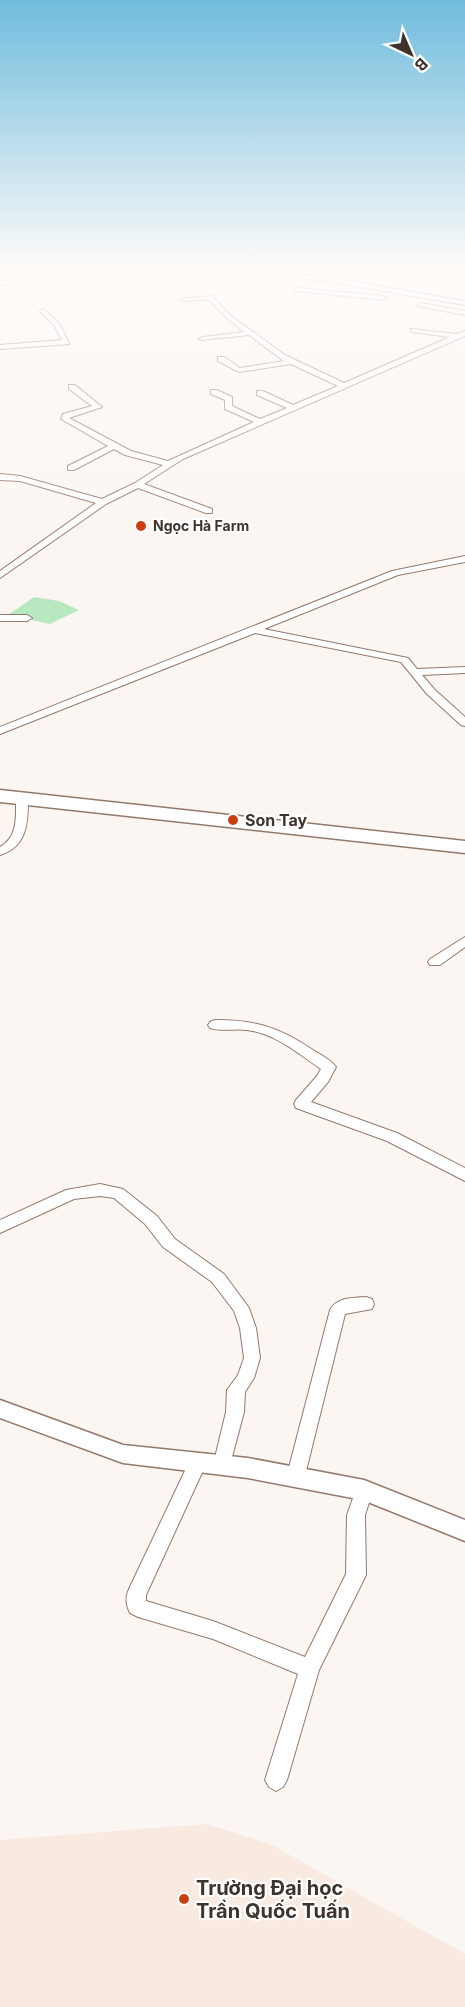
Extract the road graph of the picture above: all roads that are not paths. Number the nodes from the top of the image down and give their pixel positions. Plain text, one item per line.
1 (225, 361) edge
2 (401, 361) edge
3 (291, 362) joint
4 (343, 385) junction
5 (72, 387) dead end
6 (214, 392) dead end
7 (260, 393) dead end
8 (294, 408) junction
9 (262, 423) junction
10 (115, 446) junction
11 (170, 464) junction
12 (71, 468) dead end
13 (0, 477) edge
14 (138, 485) junction
15 (103, 502) junction
16 (209, 511) dead end
17 (465, 559) edge
18 (0, 575) edge
19 (0, 618) edge
20 (27, 618) dead end
21 (250, 629) junction
22 (465, 670) edge
23 (416, 672) junction
24 (465, 723) edge
25 (0, 730) edge
26 (0, 796) edge
27 (22, 799) junction
28 (465, 847) edge
29 (0, 851) edge
30 (465, 941) edge
31 (435, 962) dead end
32 (214, 1025) dead end
33 (465, 1176) edge
34 (0, 1227) edge
35 (366, 1304) dead end
36 (0, 1409) edge
37 (196, 1464) junction
38 (222, 1466) junction
39 (295, 1479) junction
40 (364, 1490) junction
41 (465, 1531) edge
42 (310, 1668) junction
43 (276, 1780) dead end

1 - 3 street
2 - 4 street
3 - 4 street
4 - 8 street
5 - 10 street
6 - 9 street
7 - 8 street
8 - 9 street
9 - 11 street
10 - 11 street
10 - 12 street
11 - 14 street
13 - 15 street
14 - 15 street
14 - 16 street
15 - 18 street
17 - 21 street
19 - 20 street
21 - 23 street
21 - 25 street
22 - 23 street
23 - 24 street
26 - 27 highway
27 - 28 highway
27 - 29 street
30 - 31 street
32 - 33 street
34 - 38 street
35 - 39 street
36 - 37 street
37 - 38 street
37 - 42 street
38 - 39 street
39 - 40 street
40 - 41 street
40 - 42 street
42 - 43 street

